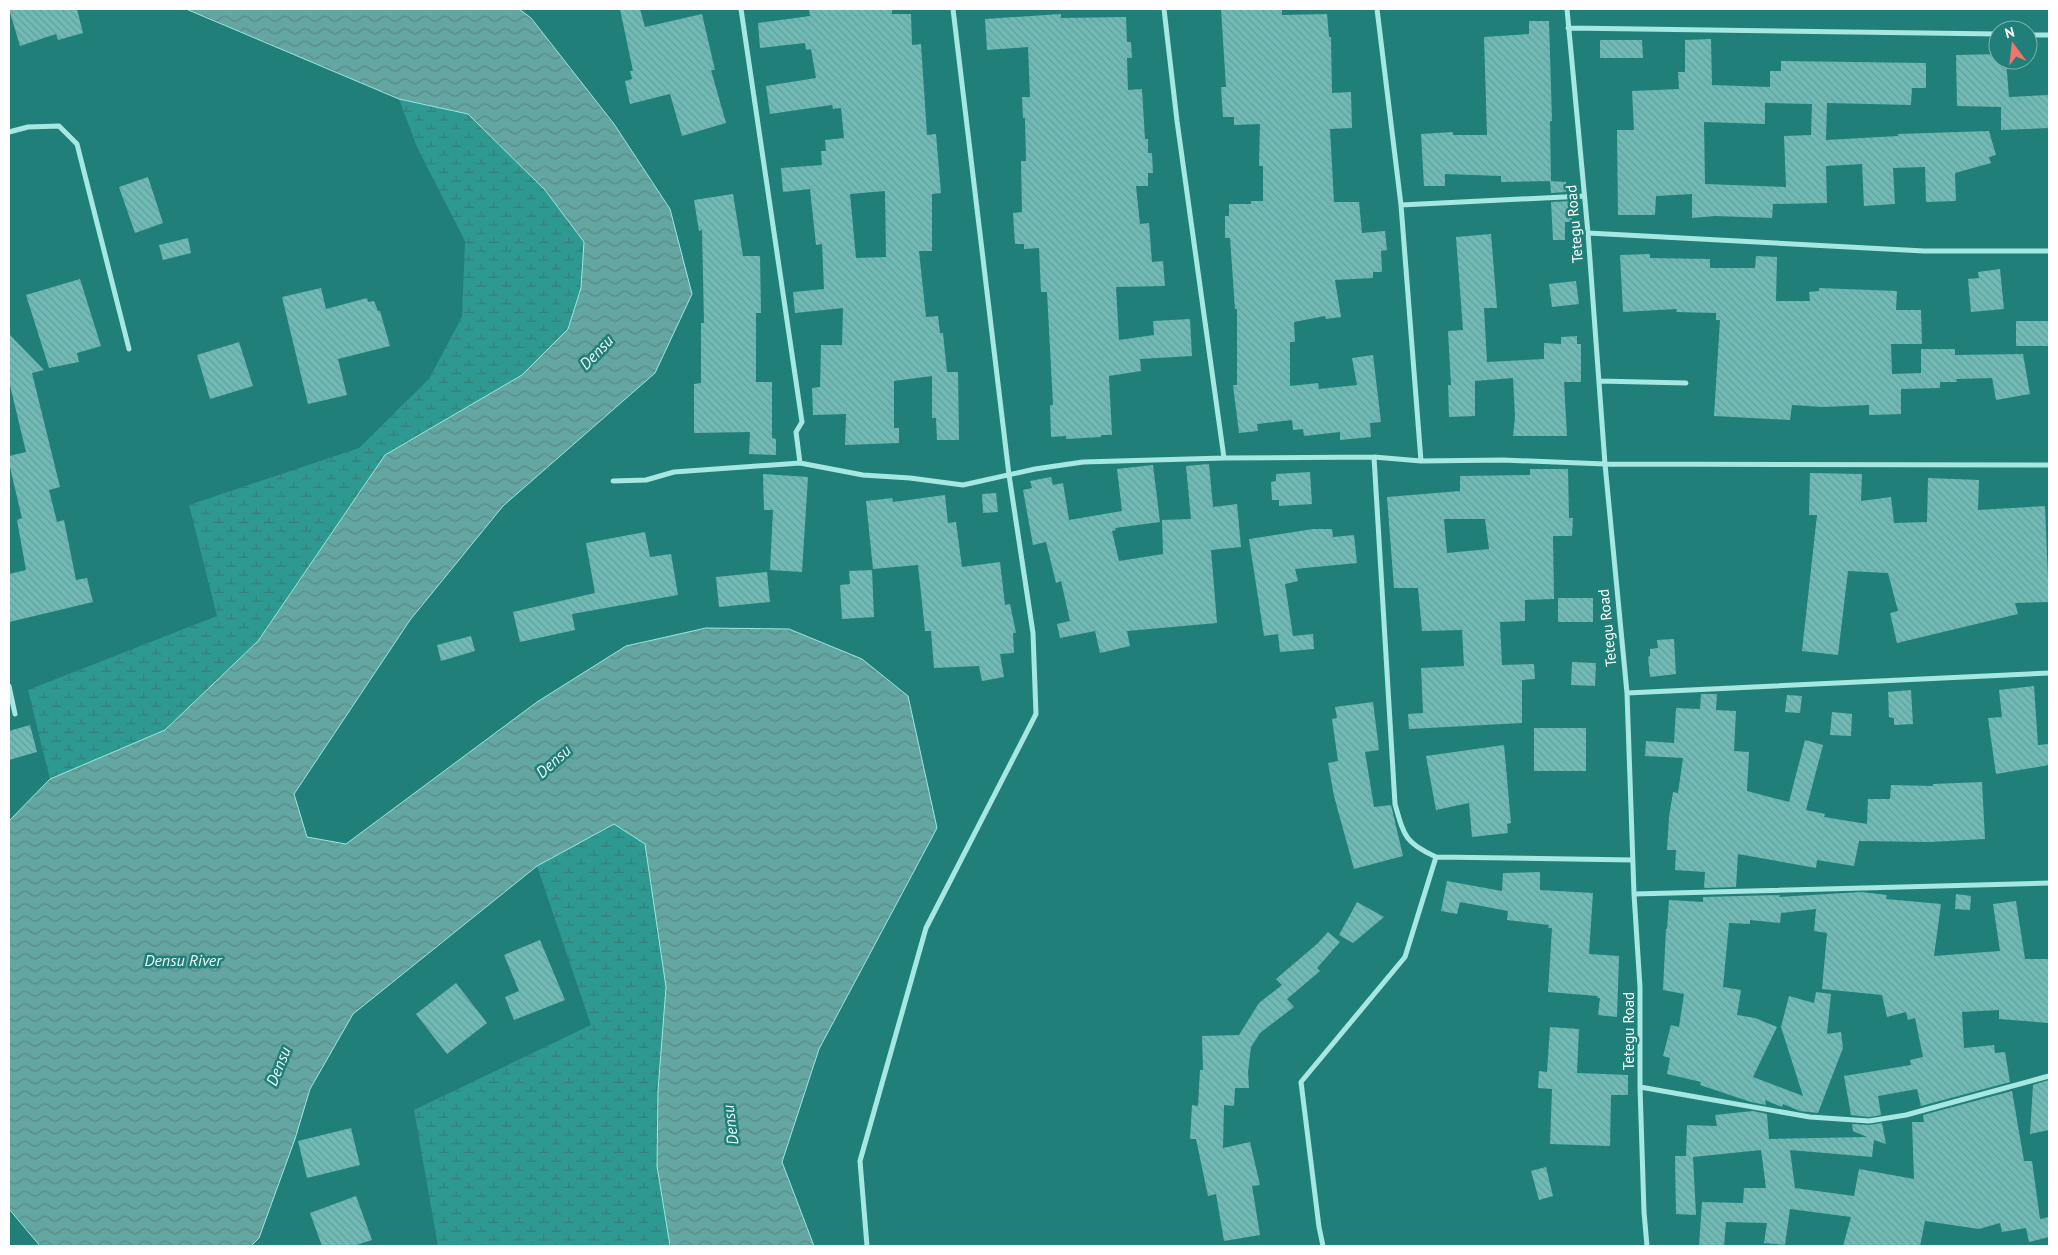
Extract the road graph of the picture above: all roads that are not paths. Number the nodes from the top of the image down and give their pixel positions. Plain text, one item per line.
1 (742, 9) edge
2 (953, 9) edge
3 (1164, 9) edge
4 (1377, 9) edge
5 (1567, 9) edge
6 (1568, 28) junction
7 (1988, 34) edge
8 (9, 132) edge
9 (1584, 196) junction
10 (1401, 205) junction
11 (1588, 233) junction
12 (2049, 251) edge
13 (129, 349) dead end
14 (1598, 381) junction
15 (1686, 384) dead end
16 (1374, 457) junction
17 (1224, 458) junction
18 (1421, 461) junction
19 (800, 463) junction
20 (1605, 464) junction
21 (2049, 465) edge
22 (1009, 475) junction
23 (614, 481) dead end
24 (2049, 673) edge
25 (9, 686) edge
26 (1626, 694) junction
27 (15, 714) dead end
28 (1436, 857) junction
29 (1633, 860) junction
30 (2049, 883) edge
31 (1634, 894) junction
32 (2049, 1076) edge
33 (1640, 1087) junction
34 (867, 1246) edge
35 (1323, 1246) edge
36 (1647, 1246) edge

1 - 19 street
2 - 22 street
3 - 17 street
4 - 10 street
5 - 6 street, Tetegu Road
6 - 7 street
6 - 9 street, Tetegu Road
8 - 13 street
9 - 10 street
9 - 11 street, Tetegu Road
10 - 18 street
11 - 12 street
11 - 14 street, Tetegu Road
14 - 15 street
14 - 20 street, Tetegu Road
16 - 17 street
16 - 18 street
16 - 28 street
17 - 22 street
18 - 20 street
19 - 22 street
19 - 23 street
20 - 21 street
20 - 26 street, Tetegu Road
22 - 34 street
24 - 26 street
25 - 27 street
26 - 29 street, Tetegu Road
28 - 29 street
28 - 35 street
29 - 31 street, Tetegu Road
30 - 31 street
31 - 33 street, Tetegu Road
32 - 33 street
33 - 36 street, Tetegu Road

